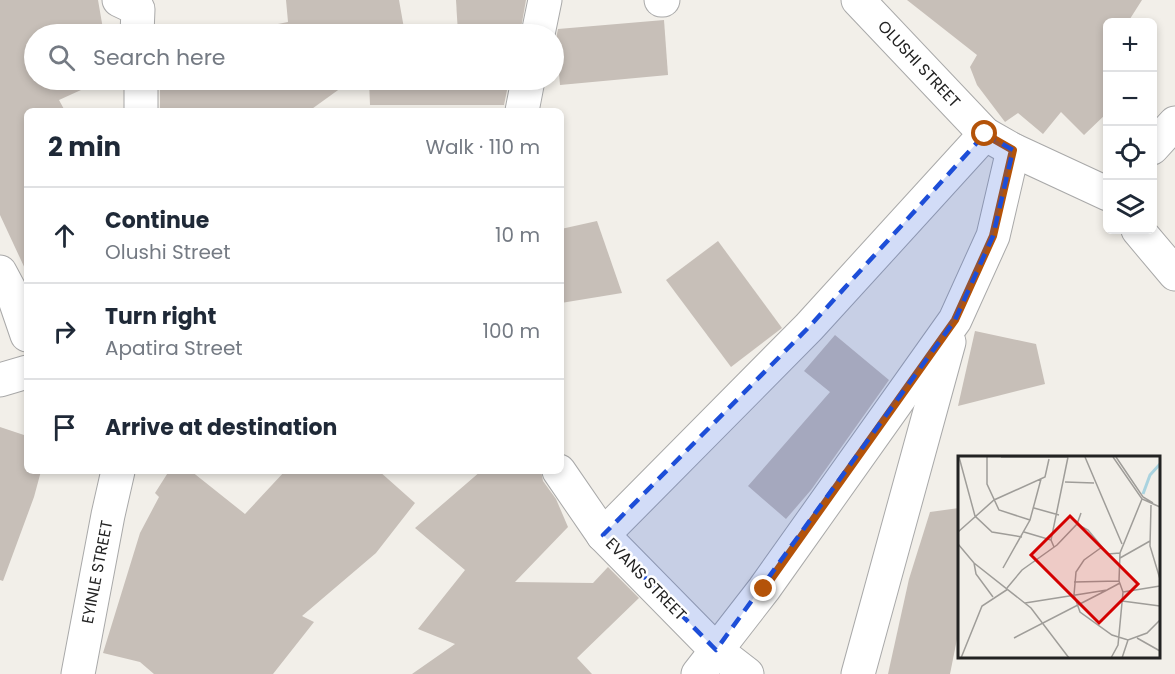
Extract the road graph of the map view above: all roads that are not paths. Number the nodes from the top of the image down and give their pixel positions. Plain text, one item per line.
1 (545, 0) edge
2 (858, 0) edge
3 (539, 24) edge
4 (141, 90) edge
5 (526, 90) edge
6 (141, 108) edge
7 (523, 108) edge
8 (1175, 123) edge
9 (985, 134) junction
10 (1157, 143) edge
11 (1013, 150) junction
12 (1103, 192) edge
13 (1141, 234) edge
14 (0, 272) edge
15 (1175, 274) edge
16 (955, 320) junction
17 (24, 326) edge
18 (24, 373) edge
19 (0, 380) edge
20 (117, 474) edge
21 (561, 474) edge
22 (603, 535) junction
23 (707, 662) edge
24 (78, 674) edge
25 (747, 674) edge
26 (858, 674) edge

1 - 3 street
2 - 9 street, OLUSHI STREET
4 - 6 street
5 - 7 street
8 - 10 street
9 - 11 street, OLUSHI STREET
9 - 22 street
11 - 12 street, OLUSHI STREET
11 - 16 street
13 - 15 street
14 - 17 street
16 - 23 street
16 - 26 street
18 - 19 street
20 - 24 street, EYINLE STREET
21 - 22 street, EVANS STREET
22 - 23 street, EVANS STREET
23 - 25 street, EVANS STREET

